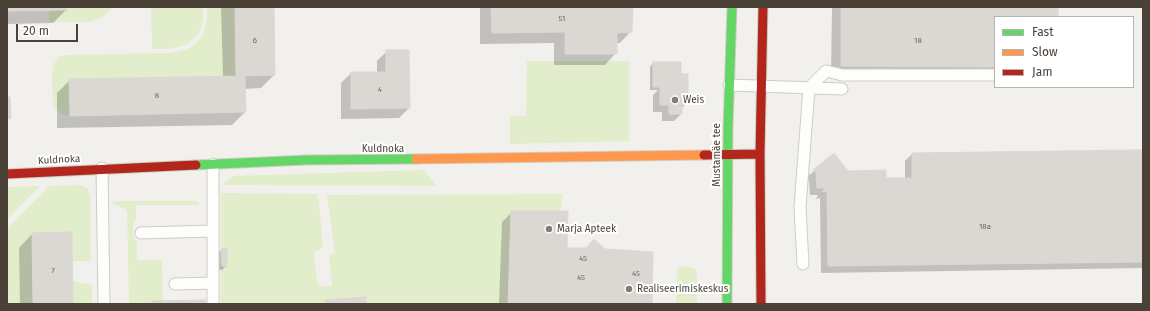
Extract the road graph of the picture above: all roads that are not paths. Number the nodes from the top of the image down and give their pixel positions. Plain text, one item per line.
1 (732, 7) edge
2 (763, 7) edge
3 (994, 75) edge
4 (729, 85) junction
5 (761, 86) junction
6 (809, 88) junction
7 (842, 90) dead end
8 (728, 154) junction
9 (760, 154) junction
10 (213, 164) junction
11 (102, 168) junction
12 (7, 174) edge
13 (212, 231) junction
14 (141, 233) dead end
15 (803, 264) dead end
16 (213, 283) junction
17 (175, 284) dead end
18 (104, 304) edge
19 (213, 304) edge
20 (727, 304) edge
21 (761, 304) edge

1 - 4 street, Mustamäe tee
2 - 5 street
3 - 6 lane
4 - 5 lane
4 - 8 street, Mustamäe tee
5 - 6 lane
5 - 9 street
6 - 7 lane
6 - 15 lane
8 - 9 street, Kuldnoka
8 - 10 street, Kuldnoka
8 - 20 street, Mustamäe tee
9 - 21 street
10 - 11 street, Kuldnoka
10 - 13 lane
11 - 12 street, Kuldnoka
11 - 18 lane
13 - 14 lane
13 - 16 lane
16 - 17 lane
16 - 19 lane

